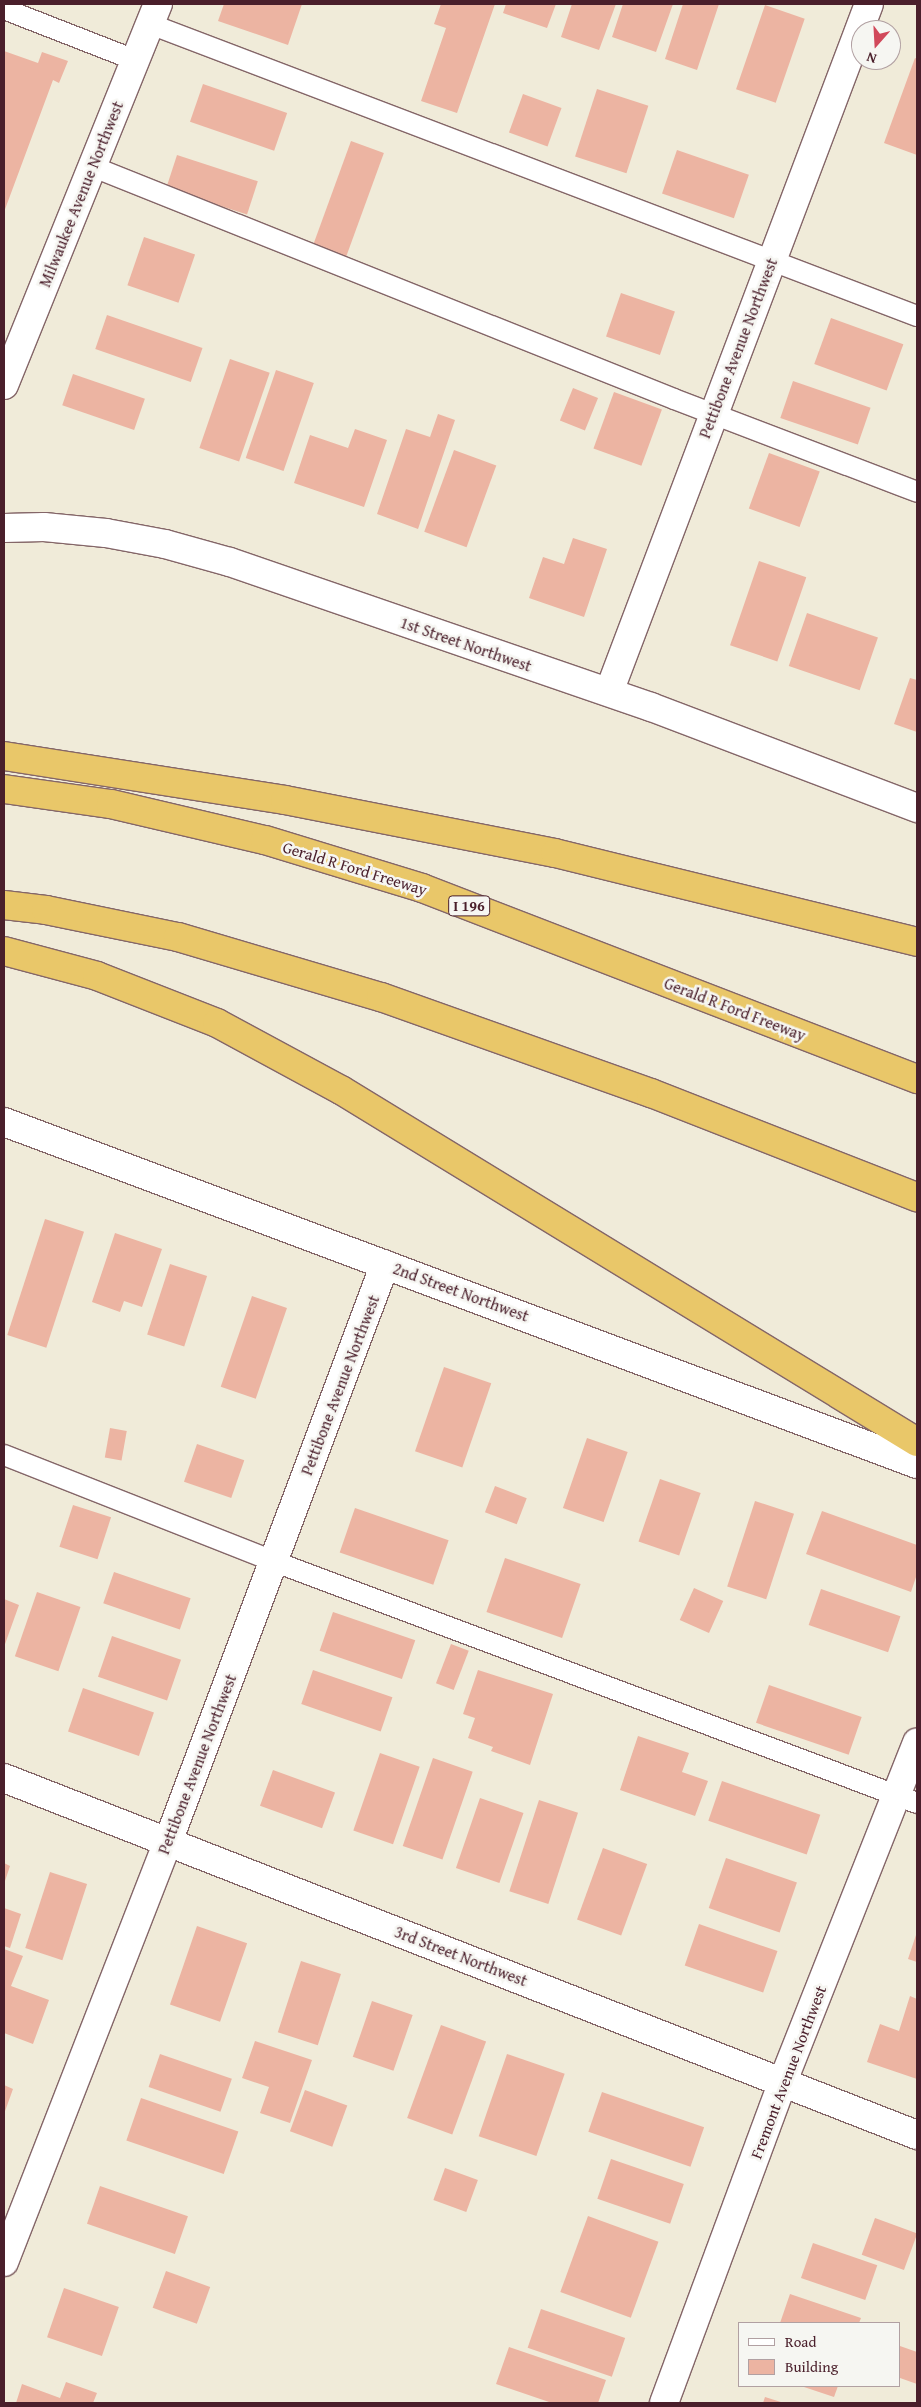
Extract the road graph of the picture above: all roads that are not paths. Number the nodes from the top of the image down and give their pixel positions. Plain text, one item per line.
1 (869, 4) edge
2 (4, 9) edge
3 (154, 14) edge
4 (135, 60) junction
5 (91, 166) junction
6 (771, 261) junction
7 (917, 316) edge
8 (4, 385) edge
9 (713, 415) junction
10 (917, 492) edge
11 (4, 528) edge
12 (609, 692) junction
13 (4, 756) edge
14 (4, 789) edge
15 (917, 808) edge
16 (4, 905) edge
17 (917, 942) edge
18 (4, 951) edge
19 (917, 1079) edge
20 (4, 1122) edge
21 (917, 1197) edge
22 (386, 1264) junction
23 (917, 1442) edge
24 (4, 1455) edge
25 (917, 1464) edge
26 (274, 1561) junction
27 (917, 1744) edge
28 (4, 1778) edge
29 (907, 1799) edge
30 (168, 1842) junction
31 (784, 2081) junction
32 (917, 2135) edge
33 (4, 2262) edge
34 (664, 2403) edge

1 - 6 street, Pettibone Avenue Northwest
2 - 4 lane
3 - 4 street, Milwaukee Avenue Northwest
3 - 6 lane
4 - 5 street, Milwaukee Avenue Northwest
5 - 8 street, Milwaukee Avenue Northwest
5 - 9 lane
6 - 7 lane
6 - 9 street, Pettibone Avenue Northwest
9 - 10 lane
9 - 12 street, Pettibone Avenue Northwest
11 - 12 street, 1st Street Northwest
12 - 15 street, 1st Street Northwest
13 - 17 highway
14 - 19 highway, Gerald R Ford Freeway / I 196
16 - 21 highway
18 - 23 highway
20 - 22 street, 2nd Street Northwest
22 - 25 street, 2nd Street Northwest
22 - 26 street, Pettibone Avenue Northwest
24 - 26 lane
26 - 29 lane
26 - 30 street, Pettibone Avenue Northwest
27 - 29 street, Fremont Avenue Northwest
28 - 30 street, 3rd Street Northwest
29 - 31 street, Fremont Avenue Northwest
30 - 31 street, 3rd Street Northwest
30 - 33 street, Pettibone Avenue Northwest
31 - 32 street, 3rd Street Northwest
31 - 34 street, Fremont Avenue Northwest

